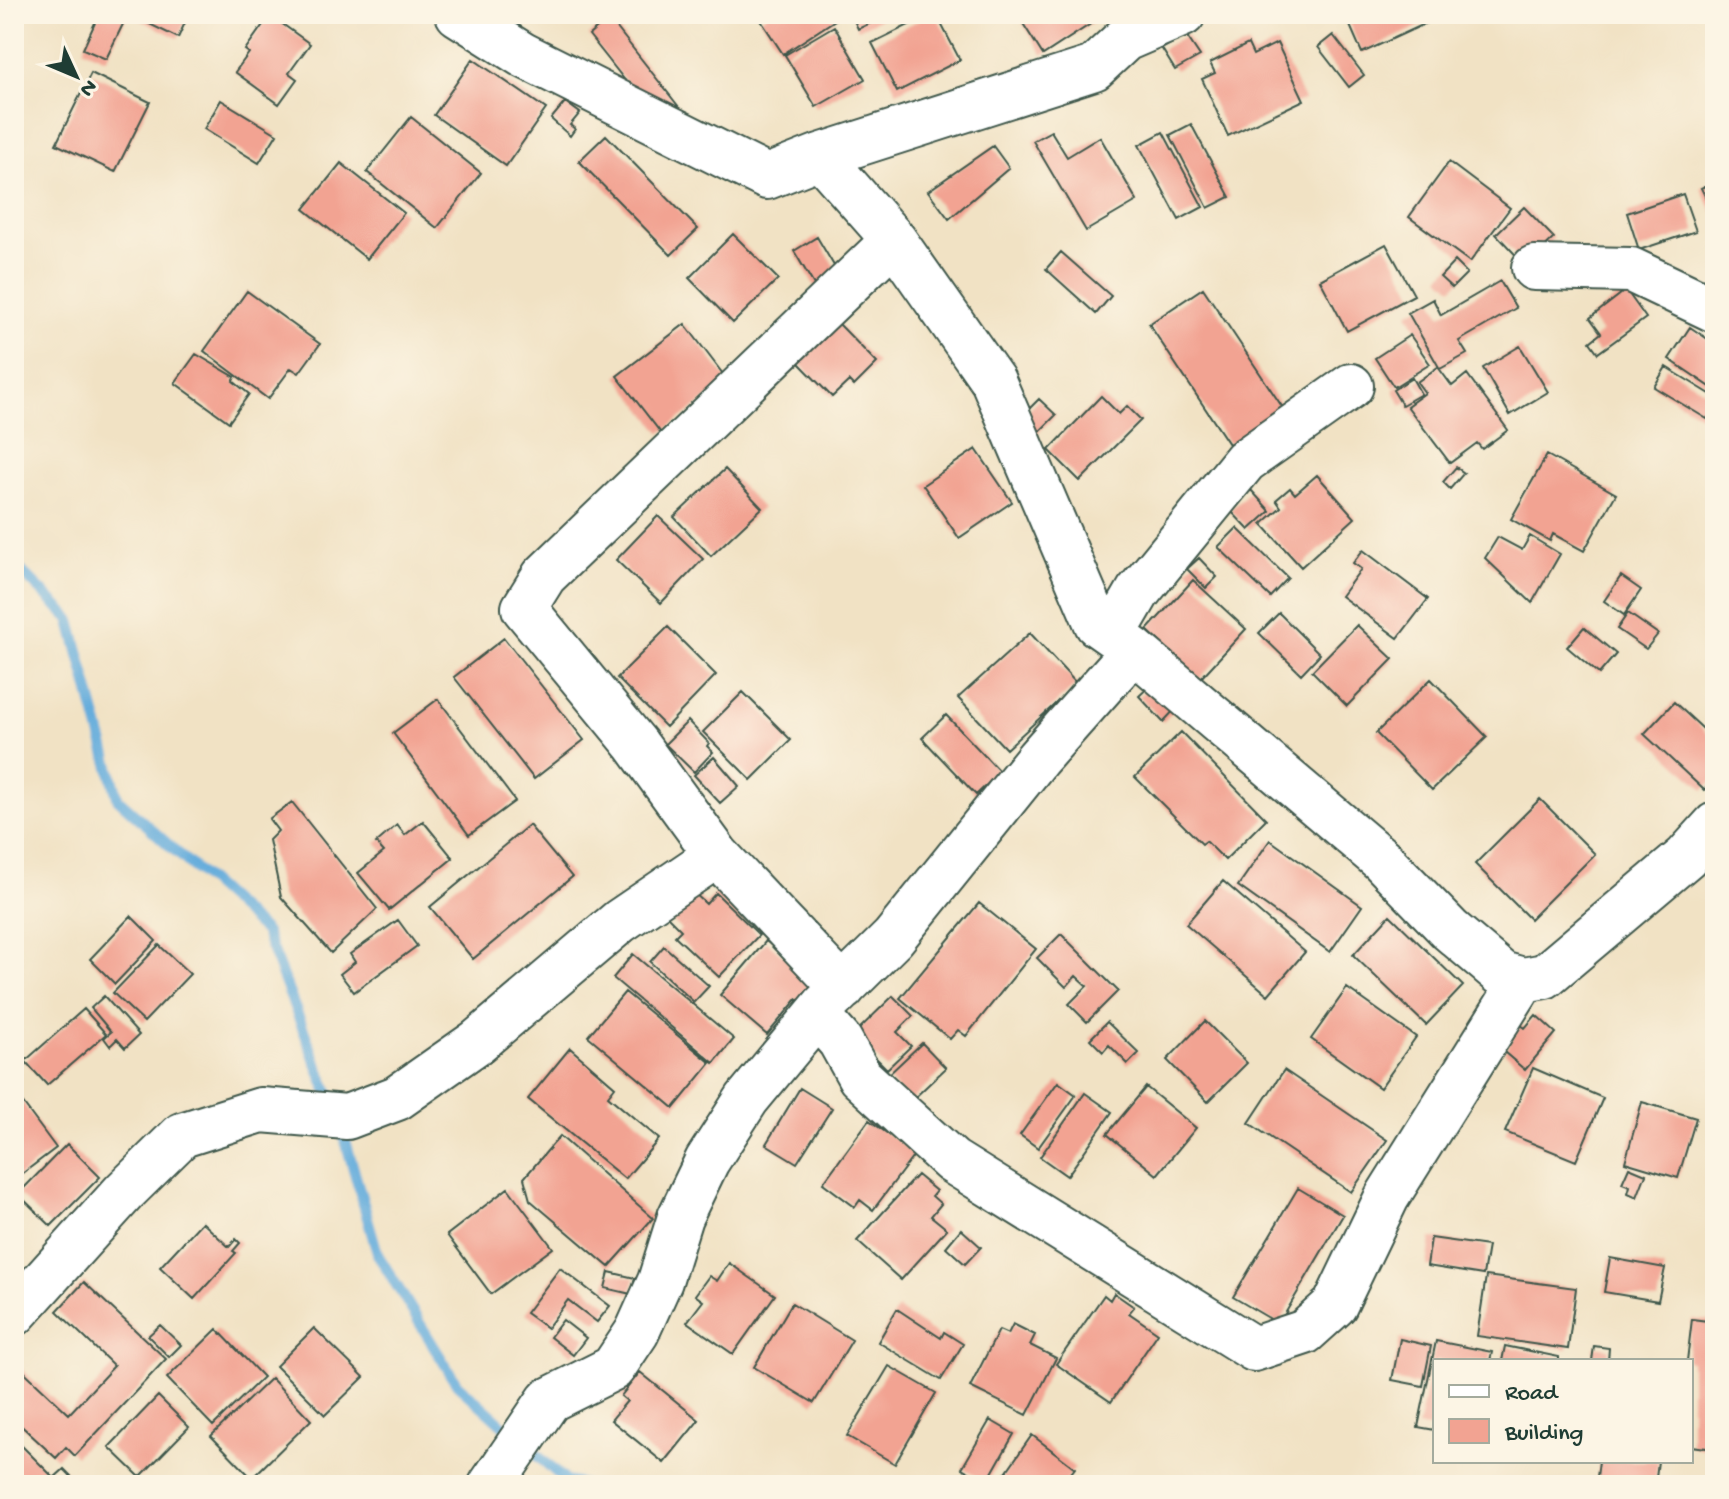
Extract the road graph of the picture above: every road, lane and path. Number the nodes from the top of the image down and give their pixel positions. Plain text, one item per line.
1 (458, 14) edge
2 (1183, 14) edge
3 (820, 156) junction
4 (894, 240) junction
5 (1534, 268) dead end
6 (1715, 310) edge
7 (1351, 386) dead end
8 (1124, 642) junction
9 (1715, 825) edge
10 (717, 855) junction
11 (1523, 980) junction
12 (830, 1001) junction
13 (14, 1314) edge
14 (491, 1485) edge

1 - 3 street
2 - 3 street
3 - 4 street
4 - 8 street
4 - 10 street
5 - 6 street
7 - 8 street
8 - 11 street
8 - 12 street
9 - 11 street
10 - 12 street
10 - 13 street
11 - 12 street
12 - 14 street

